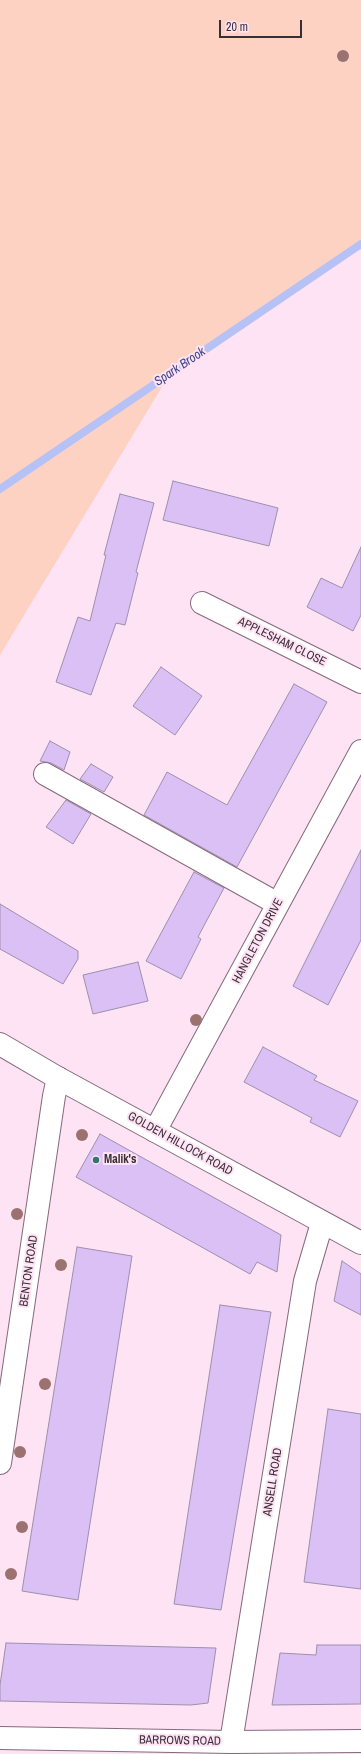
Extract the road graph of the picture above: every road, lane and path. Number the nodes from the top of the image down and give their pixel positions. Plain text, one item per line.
1 (202, 603) dead end
2 (361, 682) edge
3 (361, 751) edge
4 (45, 774) dead end
5 (278, 904) junction
6 (0, 1044) edge
7 (58, 1078) junction
8 (155, 1131) junction
9 (322, 1223) junction
10 (361, 1243) edge
11 (0, 1463) edge
12 (0, 1738) edge
13 (361, 1741) edge
14 (232, 1742) junction

1 - 2 street, APPLESHAM CLOSE
3 - 5 street, HANGLETON DRIVE
4 - 5 street
5 - 8 street, HANGLETON DRIVE
6 - 7 street, GOLDEN HILLOCK ROAD
7 - 8 street, GOLDEN HILLOCK ROAD
7 - 11 street, BENTON ROAD
8 - 9 street, GOLDEN HILLOCK ROAD
9 - 10 street, GOLDEN HILLOCK ROAD
9 - 14 street, ANSELL ROAD
12 - 14 street, BARROWS ROAD
13 - 14 street, BARROWS ROAD

